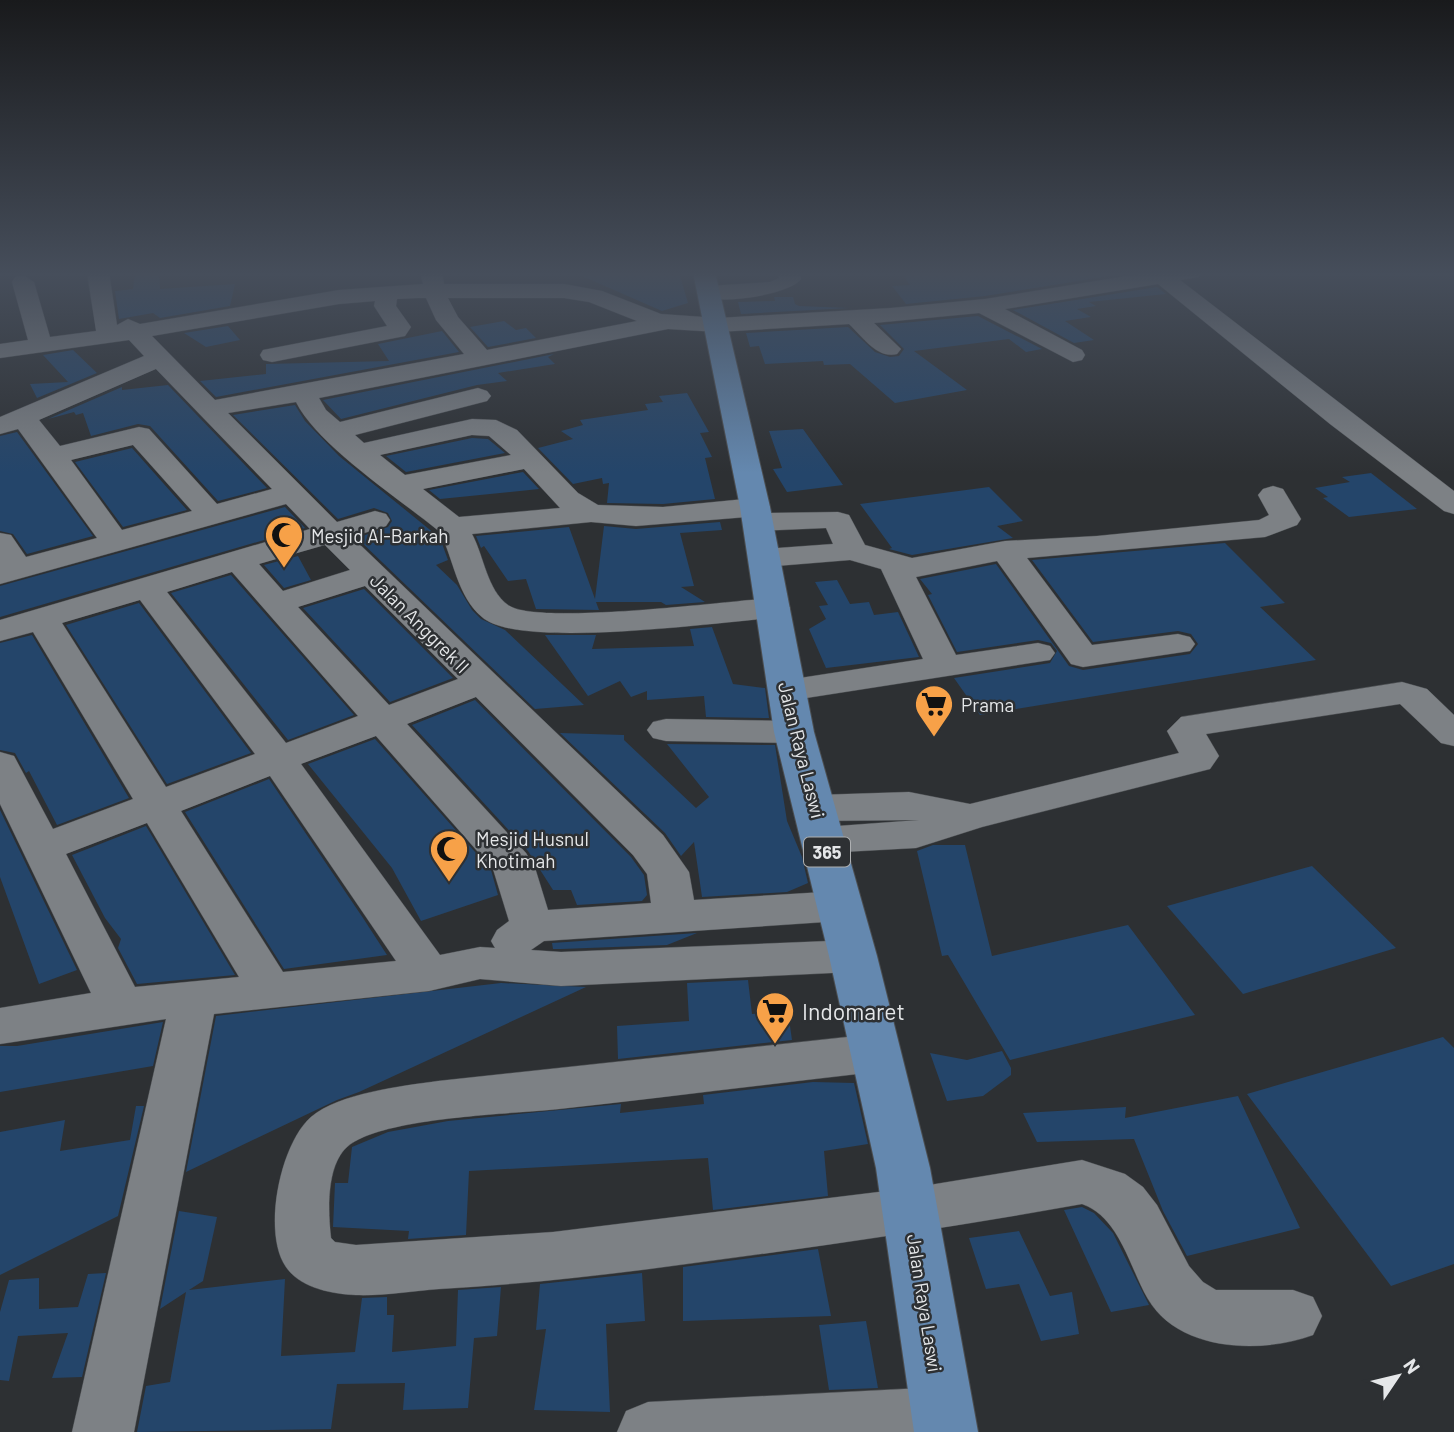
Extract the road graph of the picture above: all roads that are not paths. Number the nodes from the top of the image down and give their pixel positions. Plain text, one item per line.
1 (34, 339) edge
2 (68, 339) edge
3 (134, 339) edge
4 (356, 339) edge
5 (464, 339) edge
6 (581, 339) edge
7 (723, 339) edge
8 (878, 339) edge
9 (1043, 339) edge
10 (1238, 339) edge
11 (0, 344) edge
12 (889, 349) dead end
13 (0, 351) edge
14 (272, 355) dead end
15 (1073, 355) dead end
16 (481, 358) junction
17 (159, 359) junction
18 (304, 393) junction
19 (478, 396) dead end
20 (428, 408) junction
21 (208, 409) junction
22 (117, 411) junction
23 (11, 422) edge
24 (453, 431) junction
25 (334, 432) junction
26 (358, 452) junction
27 (54, 456) junction
28 (528, 460) junction
29 (400, 485) junction
30 (291, 493) junction
31 (1273, 495) dead end
32 (1454, 505) edge
33 (577, 506) junction
34 (211, 515) junction
35 (375, 520) dead end
36 (804, 520) junction
37 (453, 527) junction
38 (759, 529) junction
39 (330, 533) junction
40 (0, 542) edge
41 (115, 542) junction
42 (847, 550) junction
43 (1005, 550) junction
44 (815, 555) junction
45 (238, 560) junction
46 (894, 564) junction
47 (9, 571) edge
48 (371, 574) junction
49 (147, 587) junction
50 (277, 603) junction
51 (773, 608) junction
52 (42, 618) junction
53 (0, 631) edge
54 (1178, 644) dead end
55 (1038, 653) dead end
56 (944, 666) junction
57 (481, 683) junction
58 (787, 690) junction
59 (383, 719) junction
60 (666, 730) dead end
61 (794, 732) junction
62 (1454, 735) edge
63 (278, 759) junction
64 (0, 764) edge
65 (157, 805) junction
66 (820, 824) junction
67 (43, 848) junction
68 (840, 906) junction
69 (674, 914) junction
70 (533, 926) junction
71 (853, 956) junction
72 (480, 963) junction
73 (429, 974) junction
74 (269, 988) junction
75 (194, 996) junction
76 (121, 1006) junction
77 (0, 1026) edge
78 (875, 1053) junction
79 (911, 1211) junction
80 (1293, 1316) dead end
81 (945, 1425) edge
82 (103, 1432) edge
83 (648, 1432) edge

1 - 11 street
2 - 13 street
3 - 17 street, Jalan Anggrek II
4 - 14 street
5 - 16 street
6 - 16 street
7 - 38 main road, Jalan Raya Laswi / 365
8 - 12 street
9 - 15 street
10 - 32 street
16 - 18 street
17 - 21 street, Jalan Anggrek II
17 - 22 street
18 - 21 street
18 - 25 street
19 - 20 street
20 - 24 street
20 - 25 street
21 - 30 street, Jalan Anggrek II
22 - 23 street
22 - 27 street
22 - 34 street
23 - 27 street
24 - 26 street
24 - 28 street
25 - 26 street
26 - 29 street
27 - 41 street
28 - 29 street
28 - 33 street
29 - 37 street
30 - 34 street
30 - 39 street, Jalan Anggrek II
31 - 43 street
33 - 37 street
33 - 38 street
34 - 41 street
35 - 39 street
36 - 38 street
36 - 42 street
36 - 44 street
37 - 51 street
38 - 44 street
38 - 51 main road, Jalan Raya Laswi / 365
39 - 45 street
39 - 48 street, Jalan Anggrek II
40 - 47 street
41 - 47 street
42 - 44 street
42 - 46 street
43 - 46 street
43 - 54 street
45 - 49 street
45 - 50 street
46 - 56 street
48 - 50 street
48 - 57 street, Jalan Anggrek II
49 - 52 street
49 - 63 street
50 - 59 street
51 - 58 main road, Jalan Raya Laswi / 365
52 - 53 street
52 - 65 street
55 - 56 lane
56 - 58 street
57 - 59 street
57 - 69 street, Jalan Anggrek II
58 - 61 main road, Jalan Raya Laswi / 365
59 - 63 street
59 - 70 street
60 - 61 street
61 - 66 main road, Jalan Raya Laswi / 365
62 - 66 street
63 - 65 street
63 - 73 street
64 - 67 street
65 - 67 street
65 - 74 street
66 - 68 main road, Jalan Raya Laswi / 365
67 - 76 street
68 - 69 street
68 - 71 main road, Jalan Raya Laswi / 365
69 - 70 street
70 - 72 street
71 - 72 street
71 - 78 main road, Jalan Raya Laswi / 365
72 - 73 street
73 - 74 street
74 - 75 street
75 - 76 street
75 - 82 street
76 - 77 street
78 - 79 main road, Jalan Raya Laswi / 365
78 - 79 street
79 - 80 street
79 - 81 main road, Jalan Raya Laswi / 365
81 - 83 street

